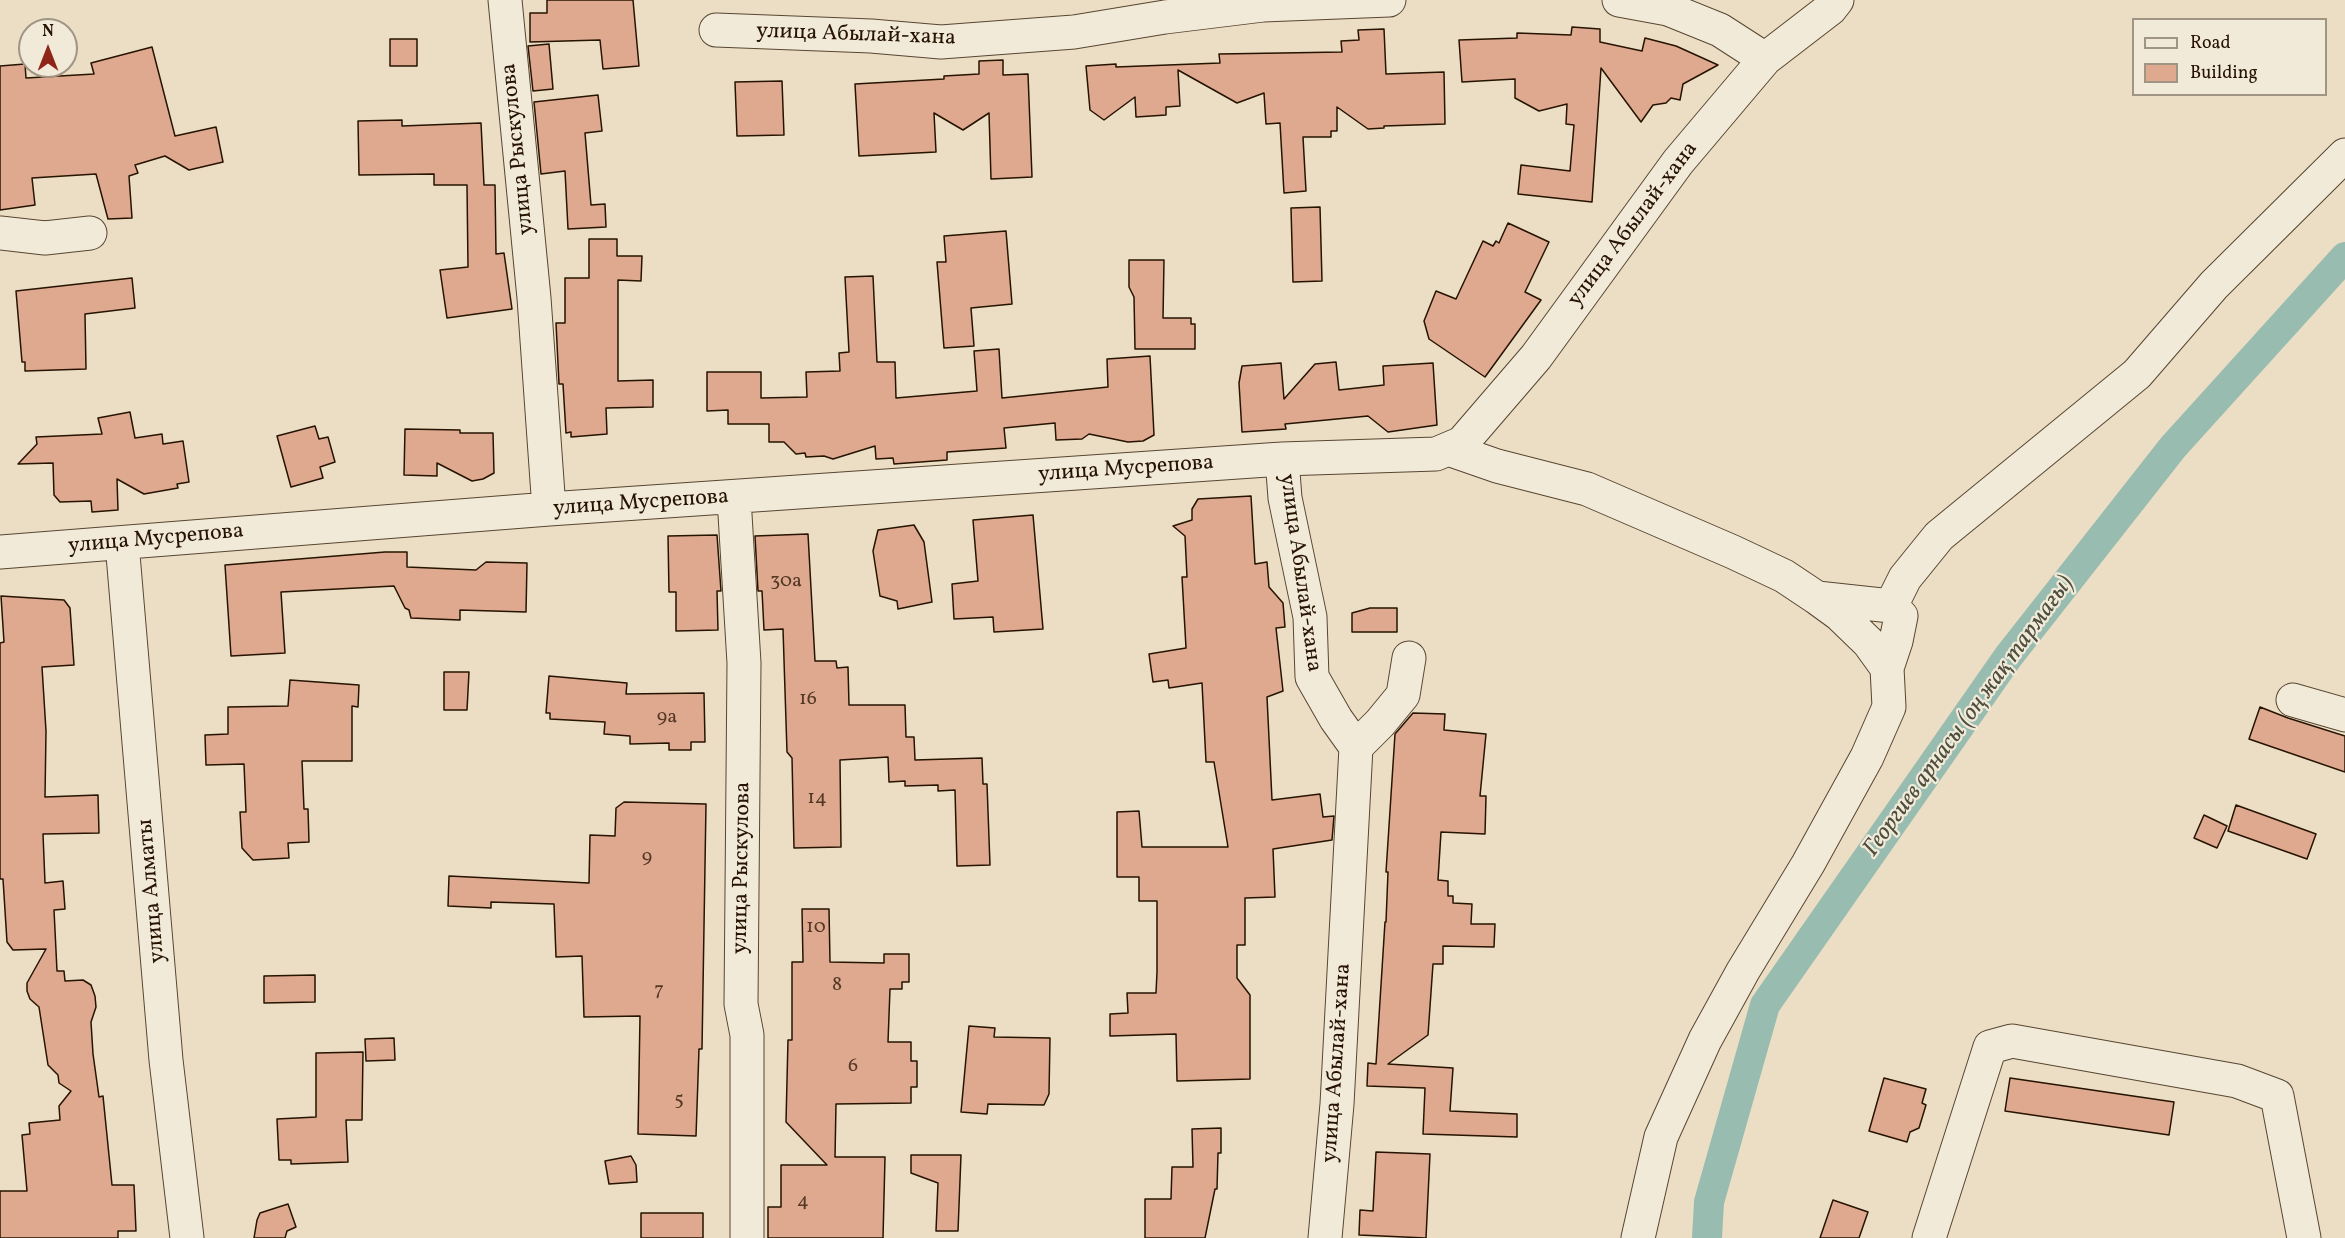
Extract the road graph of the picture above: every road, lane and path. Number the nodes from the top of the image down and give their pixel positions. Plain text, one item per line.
1 (505, 0) edge
2 (1389, 0) edge
3 (1619, 0) edge
4 (1838, 0) edge
5 (716, 30) dead end
6 (1765, 59) junction
7 (2345, 155) edge
8 (0, 233) edge
9 (90, 233) dead end
10 (1448, 449) junction
11 (1282, 459) junction
12 (734, 498) junction
13 (549, 509) junction
14 (122, 543) junction
15 (0, 552) edge
16 (1817, 598) junction
17 (1891, 606) junction
18 (1409, 658) dead end
19 (1887, 668) junction
20 (2293, 700) dead end
21 (2345, 715) edge
22 (1356, 747) junction
23 (187, 1238) edge
24 (747, 1238) edge
25 (1325, 1238) edge
26 (1638, 1238) edge
27 (1929, 1238) edge
28 (2304, 1238) edge

1 - 13 street, улица Рыскулова
2 - 5 street, улица Абылай-хана
3 - 6 street
4 - 6 street, улица Абылай-хана
6 - 10 street, улица Абылай-хана
7 - 17 street
8 - 9 street
10 - 11 street, улица Абылай-хана
10 - 16 street
11 - 12 street, улица Мусрепова
11 - 22 street, улица Абылай-хана
12 - 13 street, улица Мусрепова
12 - 24 street, улица Рыскулова
13 - 14 street, улица Мусрепова
14 - 15 street, улица Мусрепова
14 - 23 street, улица Алматы
16 - 17 street
16 - 19 street
17 - 19 street
18 - 22 street
19 - 26 street
20 - 21 street
22 - 25 street, улица Абылай-хана
27 - 28 street

